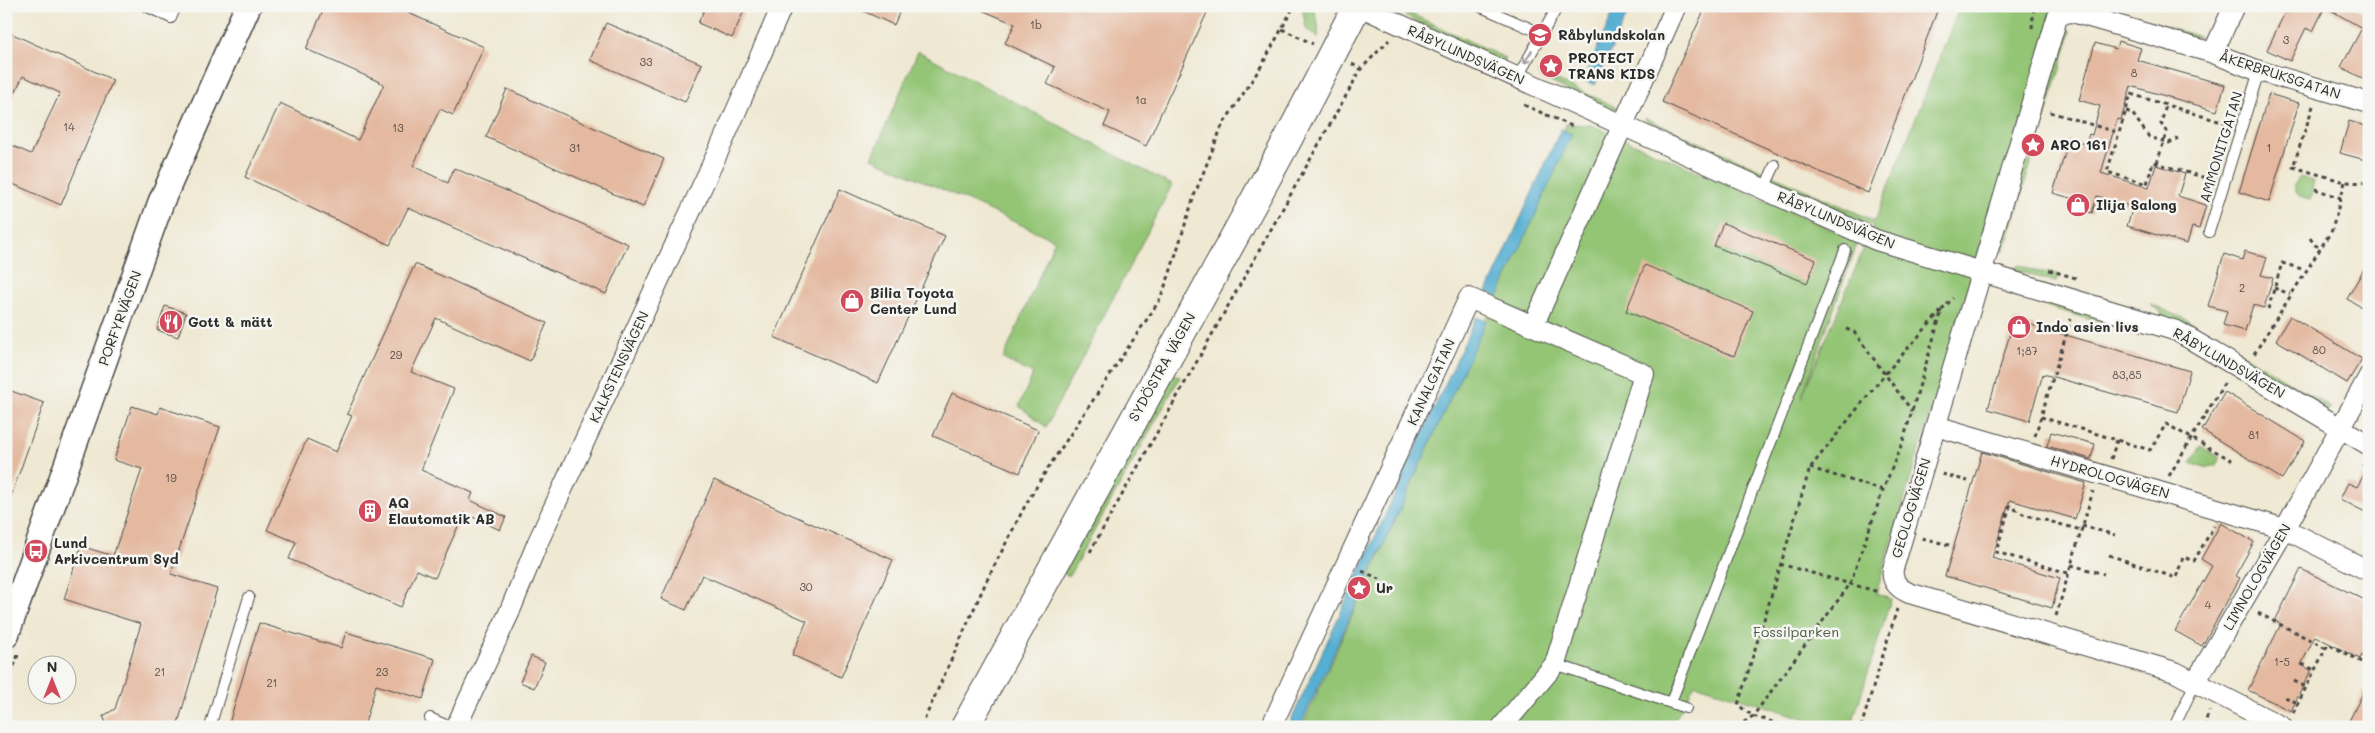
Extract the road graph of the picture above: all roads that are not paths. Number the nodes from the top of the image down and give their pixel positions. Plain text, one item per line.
1 (146, 6) edge
2 (176, 6) edge
3 (248, 6) edge
4 (782, 6) edge
5 (1358, 6) edge
6 (1479, 6) edge
7 (1558, 6) edge
8 (1676, 6) edge
9 (2234, 6) edge
10 (1543, 34) junction
11 (2213, 53) junction
12 (2258, 71) junction
13 (1517, 78) junction
14 (2369, 103) edge
15 (1622, 125) junction
16 (1775, 165) dead end
17 (1764, 189) junction
18 (2209, 232) dead end
19 (1845, 250) dead end
20 (1981, 272) junction
21 (1524, 322) junction
22 (2369, 376) edge
23 (1936, 426) junction
24 (2339, 428) junction
25 (2369, 445) edge
26 (2285, 529) junction
27 (2369, 571) edge
28 (249, 597) dead end
29 (6, 635) edge
30 (1555, 664) junction
31 (2196, 682) junction
32 (1671, 702) junction
33 (1686, 708) dead end
34 (430, 718) dead end
35 (2286, 723) edge
36 (210, 727) edge
37 (450, 727) edge
38 (456, 727) edge
39 (965, 727) edge
40 (1271, 727) edge
41 (1502, 727) edge
42 (2174, 727) edge

1 - 2 lane
3 - 29 street, PORFYRVÄGEN
4 - 38 street, KALKSTENSVÄGEN
5 - 13 street, RÅBYLUNDSVÄGEN
5 - 39 main road, SYDÖSTRA VÄGEN
6 - 10 lane
7 - 10 lane
8 - 15 street
9 - 11 street, ÅKERBRUKSGATAN
10 -> 13 lane
11 - 12 street, ÅKERBRUKSGATAN
11 - 20 street, GEOLOGVÄGEN
12 - 14 street, ÅKERBRUKSGATAN
12 - 18 lane, AMMONITGATAN
13 - 15 street, RÅBYLUNDSVÄGEN
15 - 17 street, RÅBYLUNDSVÄGEN
15 - 21 street
16 - 17 lane
17 - 20 street, RÅBYLUNDSVÄGEN
19 - 32 lane
20 - 23 street, GEOLOGVÄGEN
20 - 24 street, RÅBYLUNDSVÄGEN
21 - 30 street, KANALGATAN
21 - 40 street, KANALGATAN
22 - 24 street, LIMNOLOGVÄGEN
23 - 26 street, HYDROLOGVÄGEN
23 - 31 street, GEOLOGVÄGEN
24 - 25 street, RÅBYLUNDSVÄGEN
24 - 26 street, LIMNOLOGVÄGEN
26 - 27 street, HYDROLOGVÄGEN
26 - 31 street, LIMNOLOGVÄGEN
28 - 36 lane
30 - 32 lane
30 - 41 street
31 - 35 street
31 - 42 lane, LIMNOLOGVÄGEN
32 - 33 lane
34 - 37 lane

